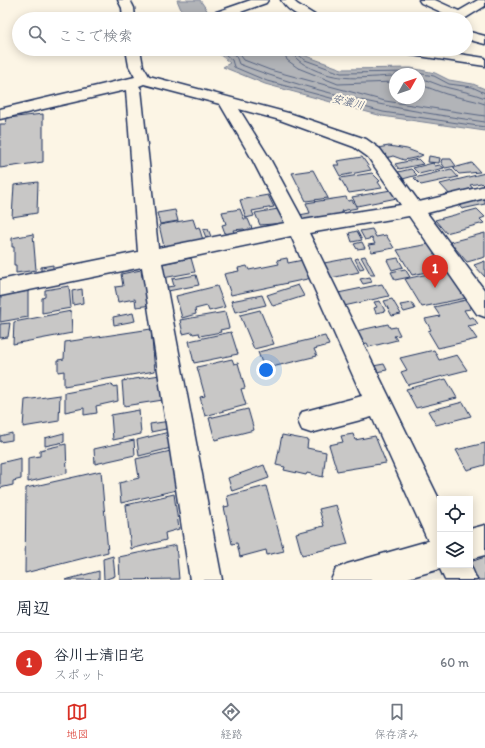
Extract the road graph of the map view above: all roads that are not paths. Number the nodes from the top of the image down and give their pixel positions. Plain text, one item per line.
1 (124, 0) edge
2 (262, 0) edge
3 (278, 0) edge
4 (287, 0) edge
5 (413, 0) edge
6 (417, 0) edge
7 (425, 0) edge
8 (485, 1) edge
9 (128, 12) edge
10 (229, 12) edge
11 (291, 12) edge
12 (303, 12) edge
13 (448, 12) edge
14 (466, 12) edge
15 (473, 37) edge
16 (485, 40) edge
17 (134, 56) edge
18 (445, 56) edge
19 (485, 62) edge
20 (136, 82) junction
21 (226, 101) junction
22 (0, 114) edge
23 (485, 192) edge
24 (415, 208) junction
25 (297, 228) junction
26 (150, 258) junction
27 (0, 288) edge
28 (485, 308) edge
29 (380, 403) junction
30 (311, 421) dead end
31 (439, 532) edge
32 (485, 540) edge
33 (473, 543) edge
34 (437, 554) edge
35 (455, 568) edge
36 (206, 580) edge
37 (347, 580) edge
38 (461, 580) edge

1 - 9 street
2 - 10 street
3 - 11 street
4 - 12 street
5 - 6 street
7 - 13 street
8 - 14 street
15 - 16 street
17 - 20 street
18 - 19 street
20 - 21 street
20 - 22 street
20 - 26 street
21 - 24 street
21 - 25 street
23 - 24 street
24 - 25 street
24 - 28 street
25 - 26 street
25 - 29 street
26 - 27 street
26 - 36 street
29 - 30 street
29 - 31 street
32 - 33 street
34 - 37 street
35 - 38 street

